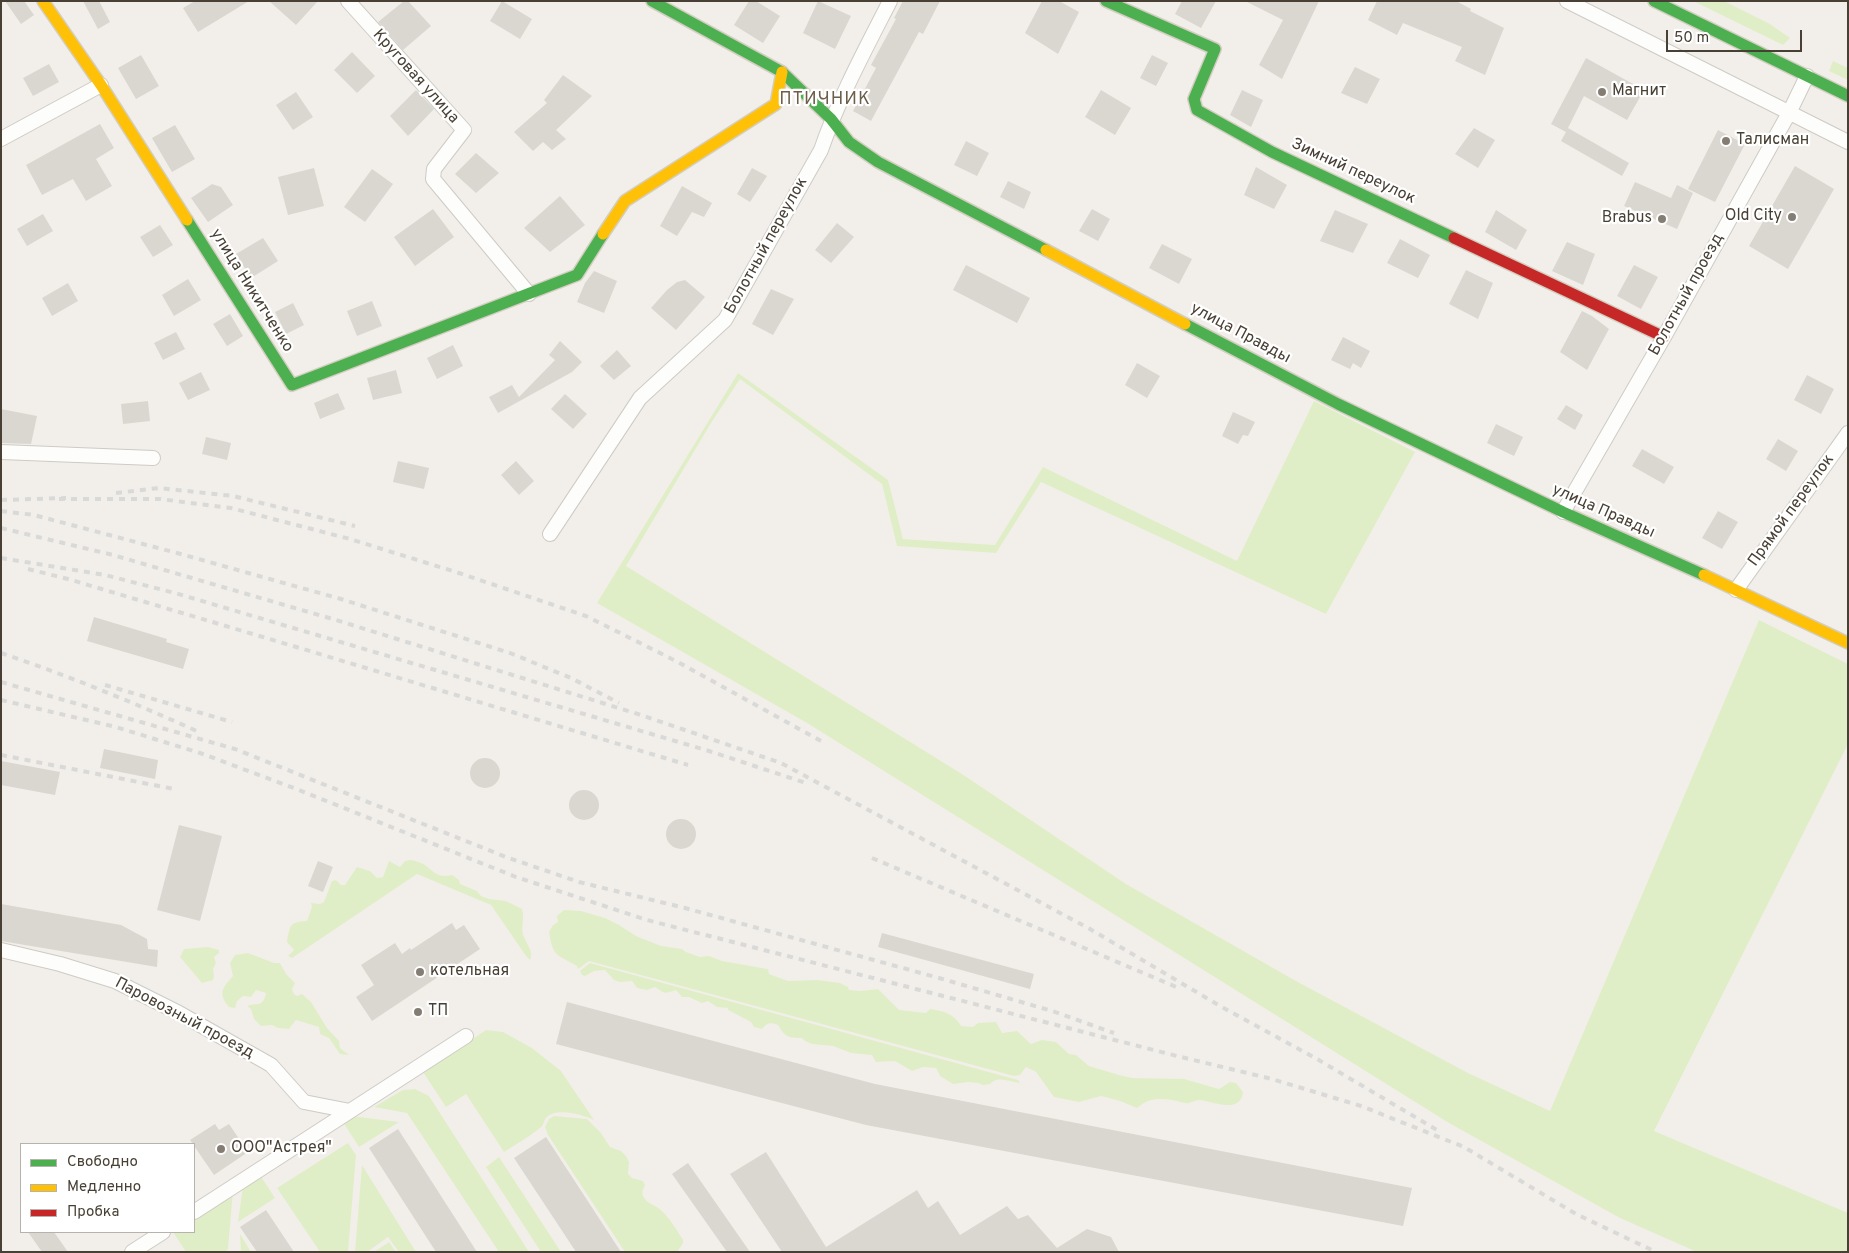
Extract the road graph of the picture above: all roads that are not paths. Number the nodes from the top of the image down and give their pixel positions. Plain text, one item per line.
1 (43, 1) edge
2 (348, 1) edge
3 (652, 1) edge
4 (890, 1) edge
5 (1106, 1) edge
6 (1567, 1) edge
7 (1654, 1) edge
8 (782, 72) junction
9 (1807, 76) junction
10 (101, 85) junction
11 (1848, 96) edge
12 (1789, 112) junction
13 (831, 119) junction
14 (1, 139) edge
15 (1848, 142) edge
16 (529, 294) junction
17 (1664, 337) junction
18 (1848, 433) edge
19 (1, 452) edge
20 (153, 458) dead end
21 (1563, 512) junction
22 (550, 534) dead end
23 (1736, 590) junction
24 (1848, 643) edge
25 (1, 950) edge
26 (466, 1036) dead end
27 (350, 1111) junction
28 (195, 1211) edge
29 (161, 1233) edge
30 (132, 1252) edge

1 - 10 street, улица Никитченко
2 - 16 street, Круговая улица
3 - 8 street, улица Правды
4 - 13 street, Болотный переулок
5 - 17 street, Зимний переулок
6 - 12 street
7 - 9 street
8 - 13 street, улица Правды
8 - 16 street
9 - 11 street
9 - 12 street, Болотный проезд
10 - 14 street
10 - 16 street, улица Никитченко
12 - 15 street
12 - 17 street, Болотный проезд
13 - 21 street, улица Правды
13 - 22 street, Болотный переулок
17 - 21 street, Болотный проезд
18 - 23 street, Прямой переулок
19 - 20 street
21 - 23 street, улица Правды
23 - 24 street, улица Правды
25 - 27 street, Паровозный проезд
26 - 27 street
27 - 28 street
29 - 30 street

